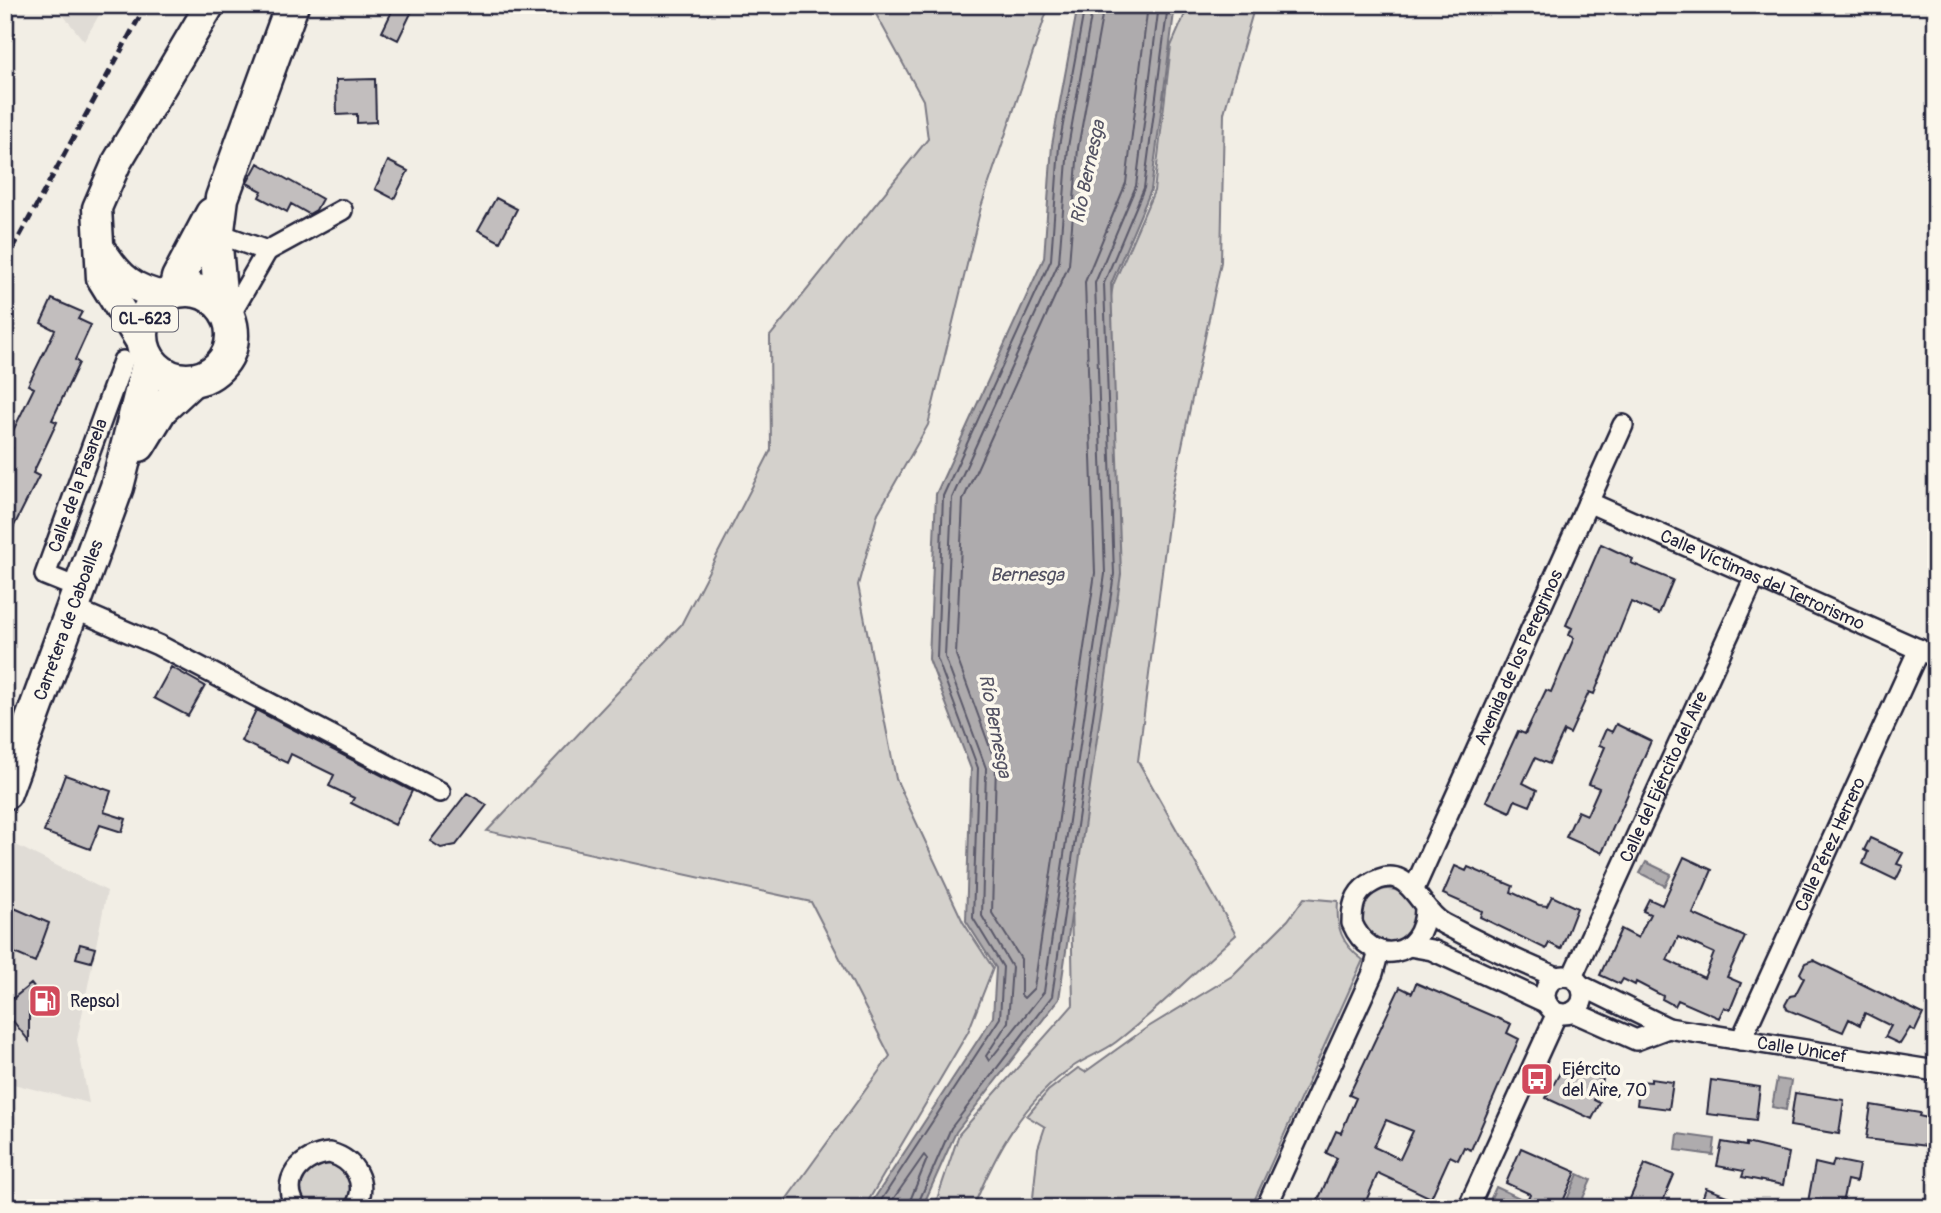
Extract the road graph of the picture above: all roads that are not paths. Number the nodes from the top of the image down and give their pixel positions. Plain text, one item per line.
1 (210, 5) edge
2 (292, 5) edge
3 (222, 198) junction
4 (342, 210) dead end
5 (217, 233) junction
6 (98, 246) junction
7 (267, 250) junction
8 (170, 294) junction
9 (225, 311) junction
10 (139, 356) junction
11 (191, 381) junction
12 (1623, 425) dead end
13 (117, 486) junction
14 (1588, 502) junction
15 (1755, 577) junction
16 (76, 599) junction
17 (1927, 653) edge
18 (440, 792) dead end
19 (5, 793) edge
20 (1414, 889) junction
21 (1425, 909) junction
22 (1409, 946) junction
23 (1378, 951) junction
24 (1570, 979) junction
25 (1559, 1009) junction
26 (1668, 1027) junction
27 (1741, 1040) junction
28 (1935, 1069) edge
29 (297, 1208) edge
30 (355, 1208) edge
31 (1266, 1208) edge
32 (1468, 1208) edge

1 - 6 street
2 - 3 main road, CL-623
3 - 5 main road, CL-623
3 - 8 main road, CL-623
4 - 7 street
5 - 7 street
5 - 9 main road, CL-623
6 - 8 street
6 - 10 street
7 - 9 street
8 - 9 main road, CL-623
8 - 10 main road, CL-623
9 - 11 main road, CL-623
10 - 11 main road
10 - 13 main road, Carretera de Caboalles / CL-623
10 - 16 street, Calle de la Pasarela
11 - 13 main road, Carretera de Caboalles / CL-623
12 - 14 street, Avenida de los Peregrinos
13 - 16 main road, Carretera de Caboalles / CL-623
14 - 15 street, Calle Víctimas del Terrorismo
14 - 20 street, Avenida de los Peregrinos
15 - 17 street, Calle Víctimas del Terrorismo
15 - 24 street, Calle del Ejército del Aire
16 - 18 street
16 - 19 main road, Carretera de Caboalles / CL-623
17 - 27 street, Calle Pérez Herrero
20 - 21 street
20 - 23 street
21 - 22 street
21 - 24 street, Calle Unicef
22 - 23 street
22 - 25 street
23 - 31 street
24 - 25 street
24 - 25 street
24 - 26 street, Calle Unicef
25 - 26 street
25 - 32 street
26 - 27 street, Calle Unicef
27 - 28 street, Calle Unicef
29 - 30 street

